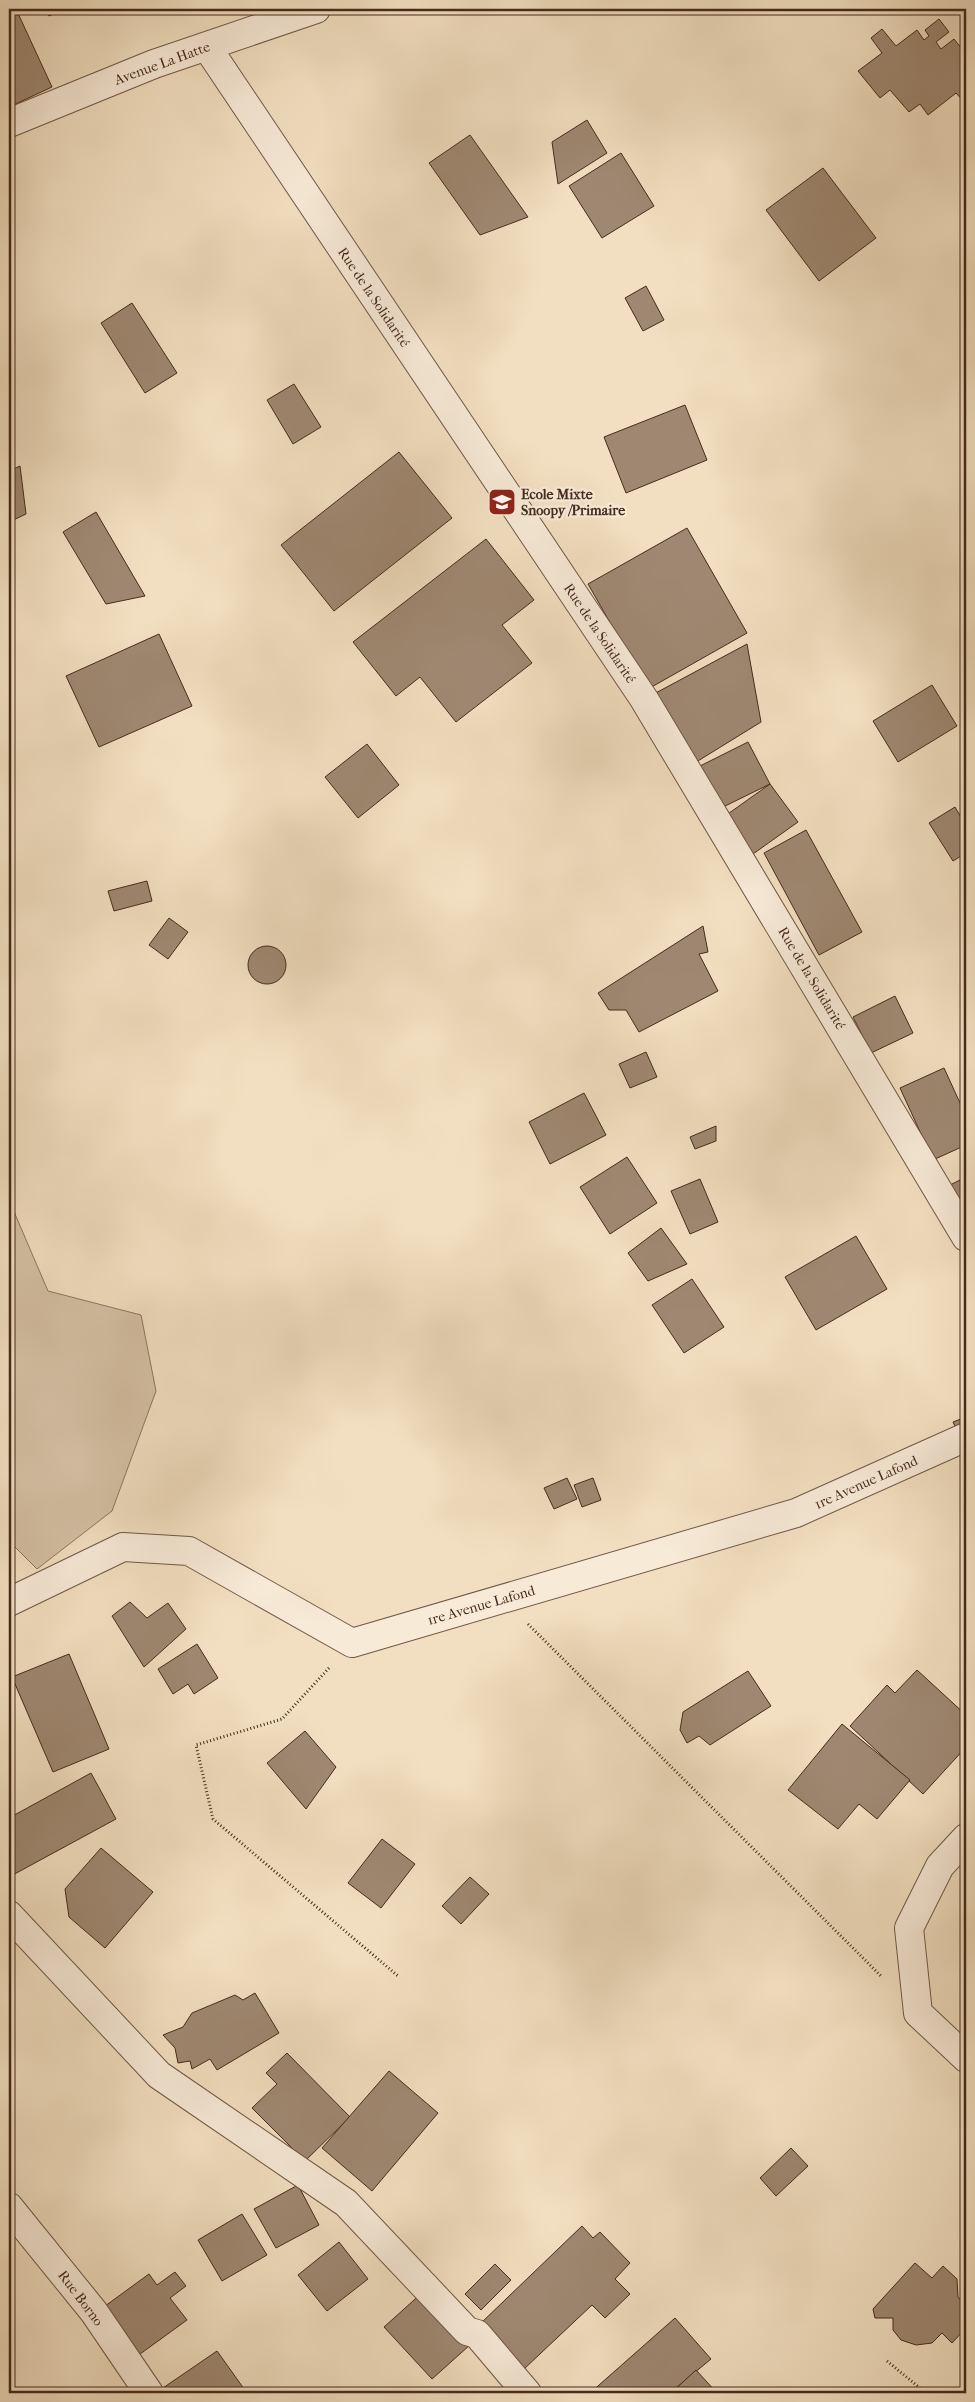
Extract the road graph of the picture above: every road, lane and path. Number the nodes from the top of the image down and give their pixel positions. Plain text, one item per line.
1 (316, 9) edge
2 (273, 16) edge
3 (207, 47) junction
4 (9, 123) edge
5 (966, 1237) edge
6 (966, 1438) edge
7 (503, 1599) junction
8 (9, 1602) edge
9 (352, 1643) junction
10 (966, 1838) edge
11 (9, 1915) edge
12 (398, 1976) dead end
13 (882, 1978) dead end
14 (966, 2058) edge
15 (9, 2207) edge
16 (888, 2361) dead end
17 (149, 2393) edge
18 (527, 2393) edge
19 (926, 2393) edge

1 - 2 street, Avenue La Hatte
2 - 3 street, Avenue La Hatte
3 - 4 street, Avenue La Hatte
3 - 5 street, Rue de la Solidarité
6 - 7 street, 1re Avenue Lafond
7 - 9 street, 1re Avenue Lafond
7 - 13 path
8 - 9 street
9 - 12 path
10 - 14 street
11 - 18 street
15 - 17 street, Rue Borno
16 - 19 path

